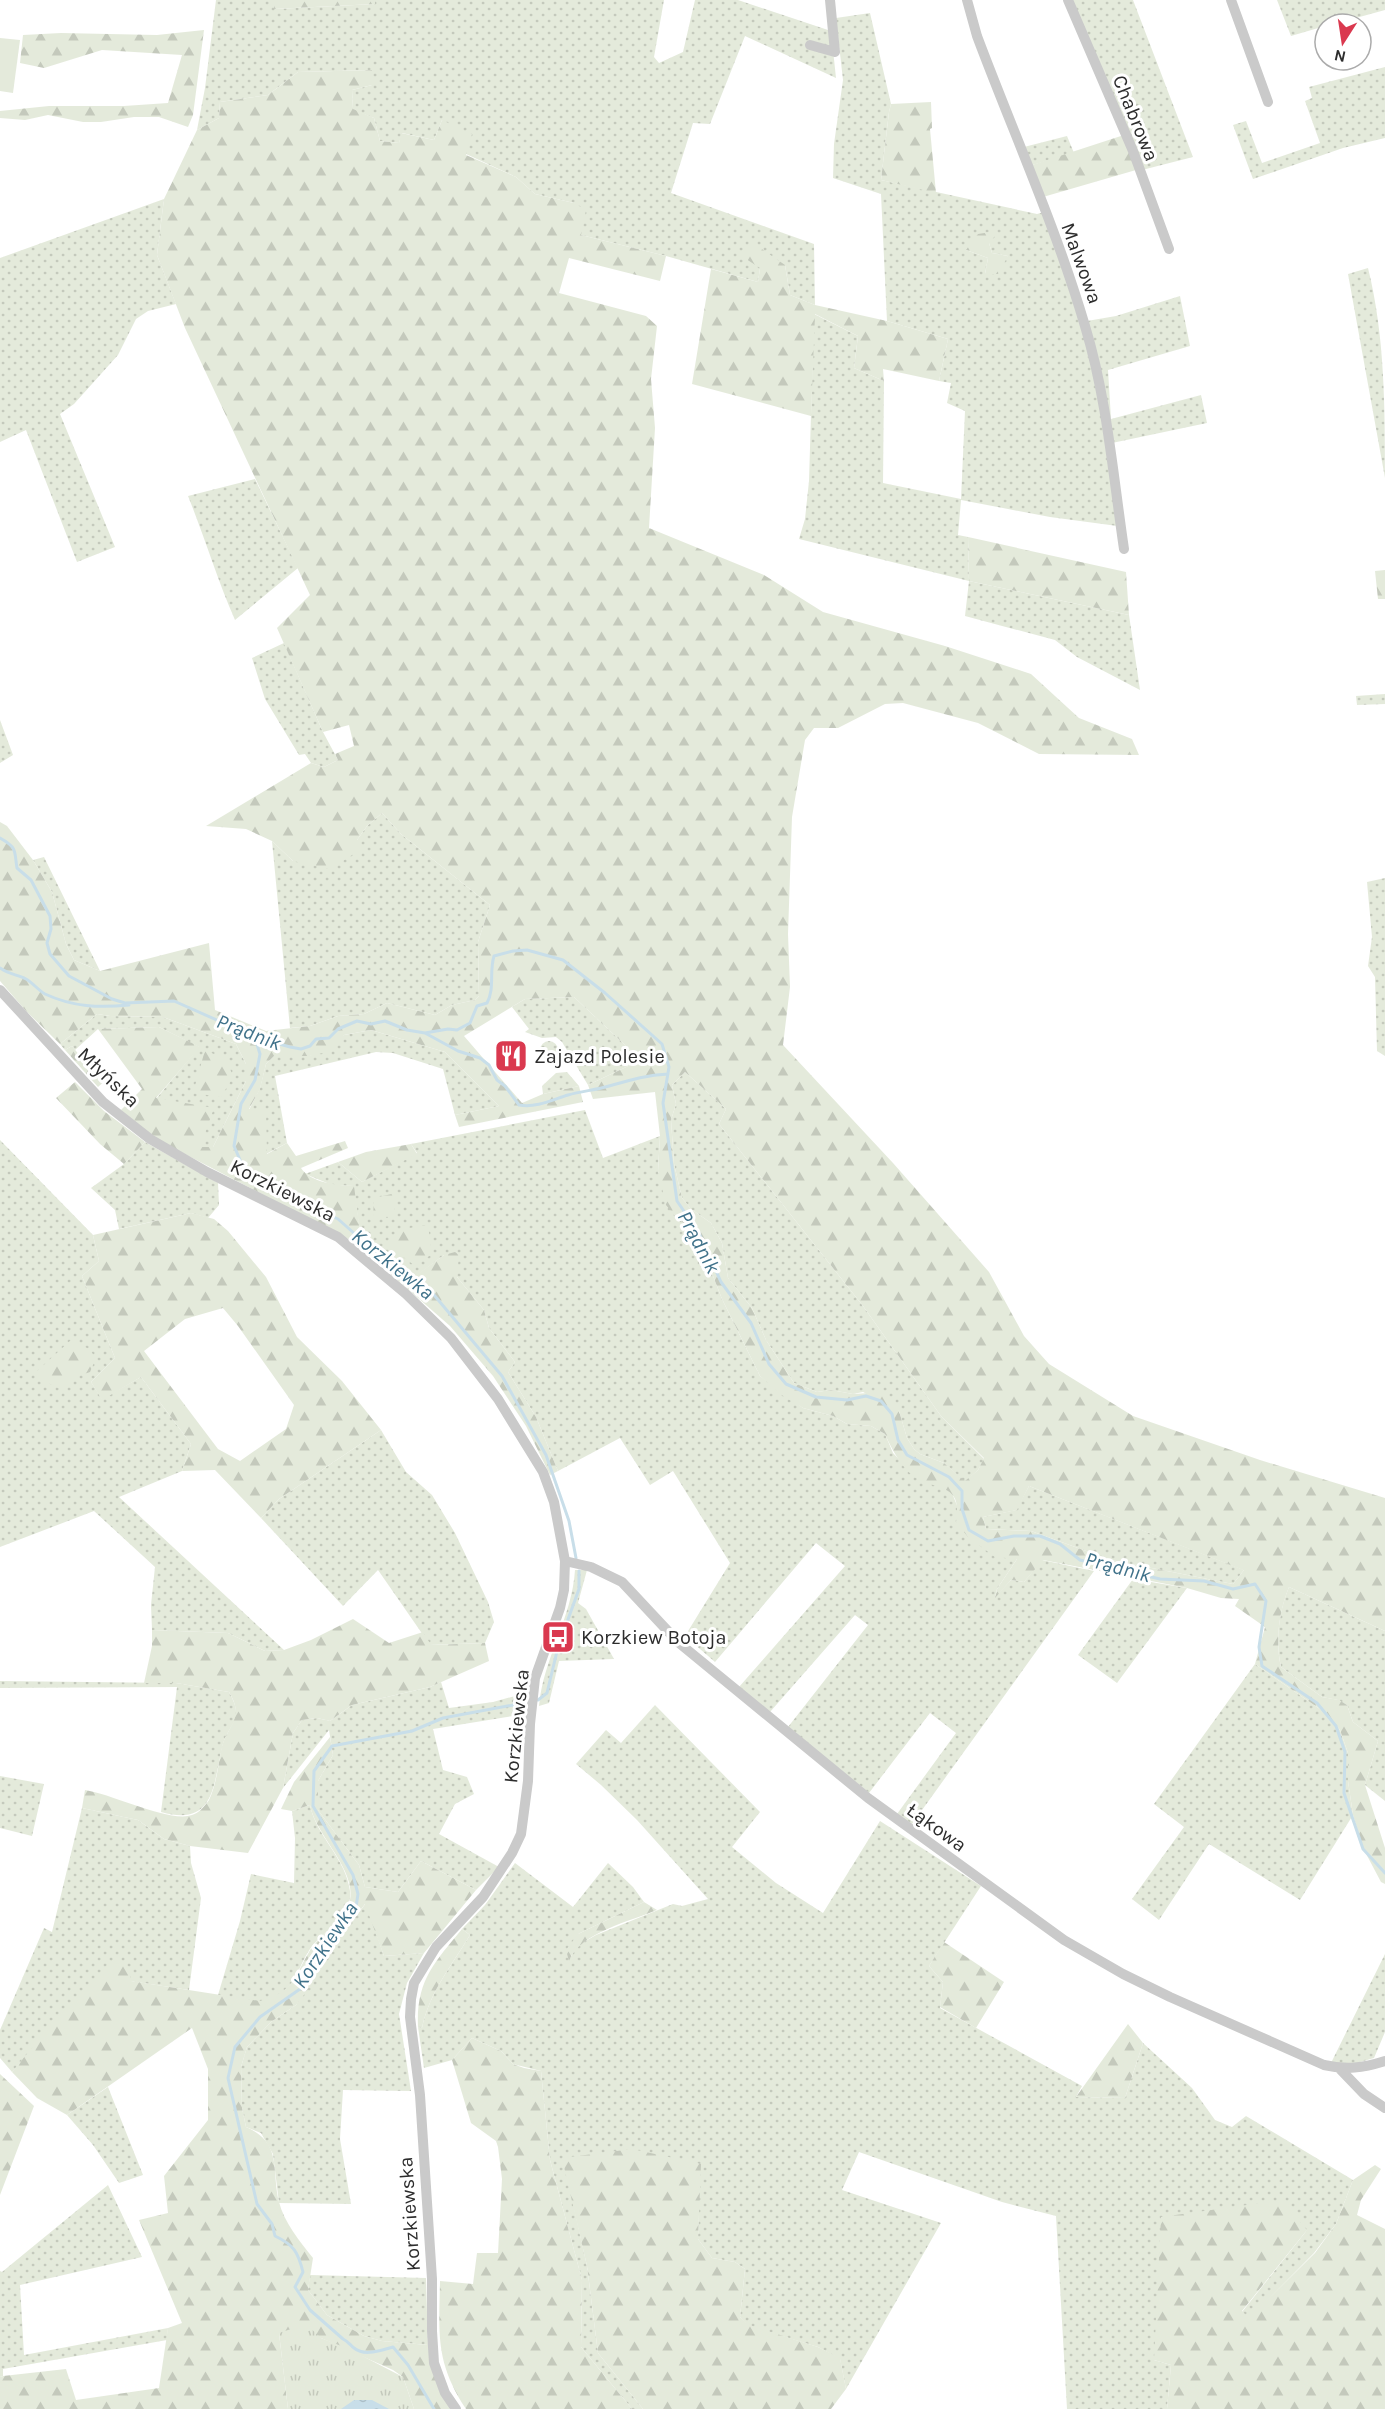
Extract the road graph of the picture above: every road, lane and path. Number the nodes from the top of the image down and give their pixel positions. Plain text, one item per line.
1 (830, 0) edge
2 (967, 0) edge
3 (1068, 0) edge
4 (1231, 0) edge
5 (810, 45) dead end
6 (1268, 102) dead end
7 (1169, 249) dead end
8 (1124, 549) dead end
9 (0, 990) edge
10 (207, 1172) joint
11 (565, 1561) junction
12 (1385, 2061) edge
13 (1340, 2069) junction
14 (1385, 2108) edge
15 (456, 2409) edge

1 - 5 street
2 - 8 street, Malwowa
3 - 7 street, Chabrowa
4 - 6 street
9 - 10 street, Młyńska
10 - 11 street, Korzkiewska
11 - 13 street, Łąkowa
11 - 15 street, Korzkiewska
12 - 13 street
13 - 14 street

